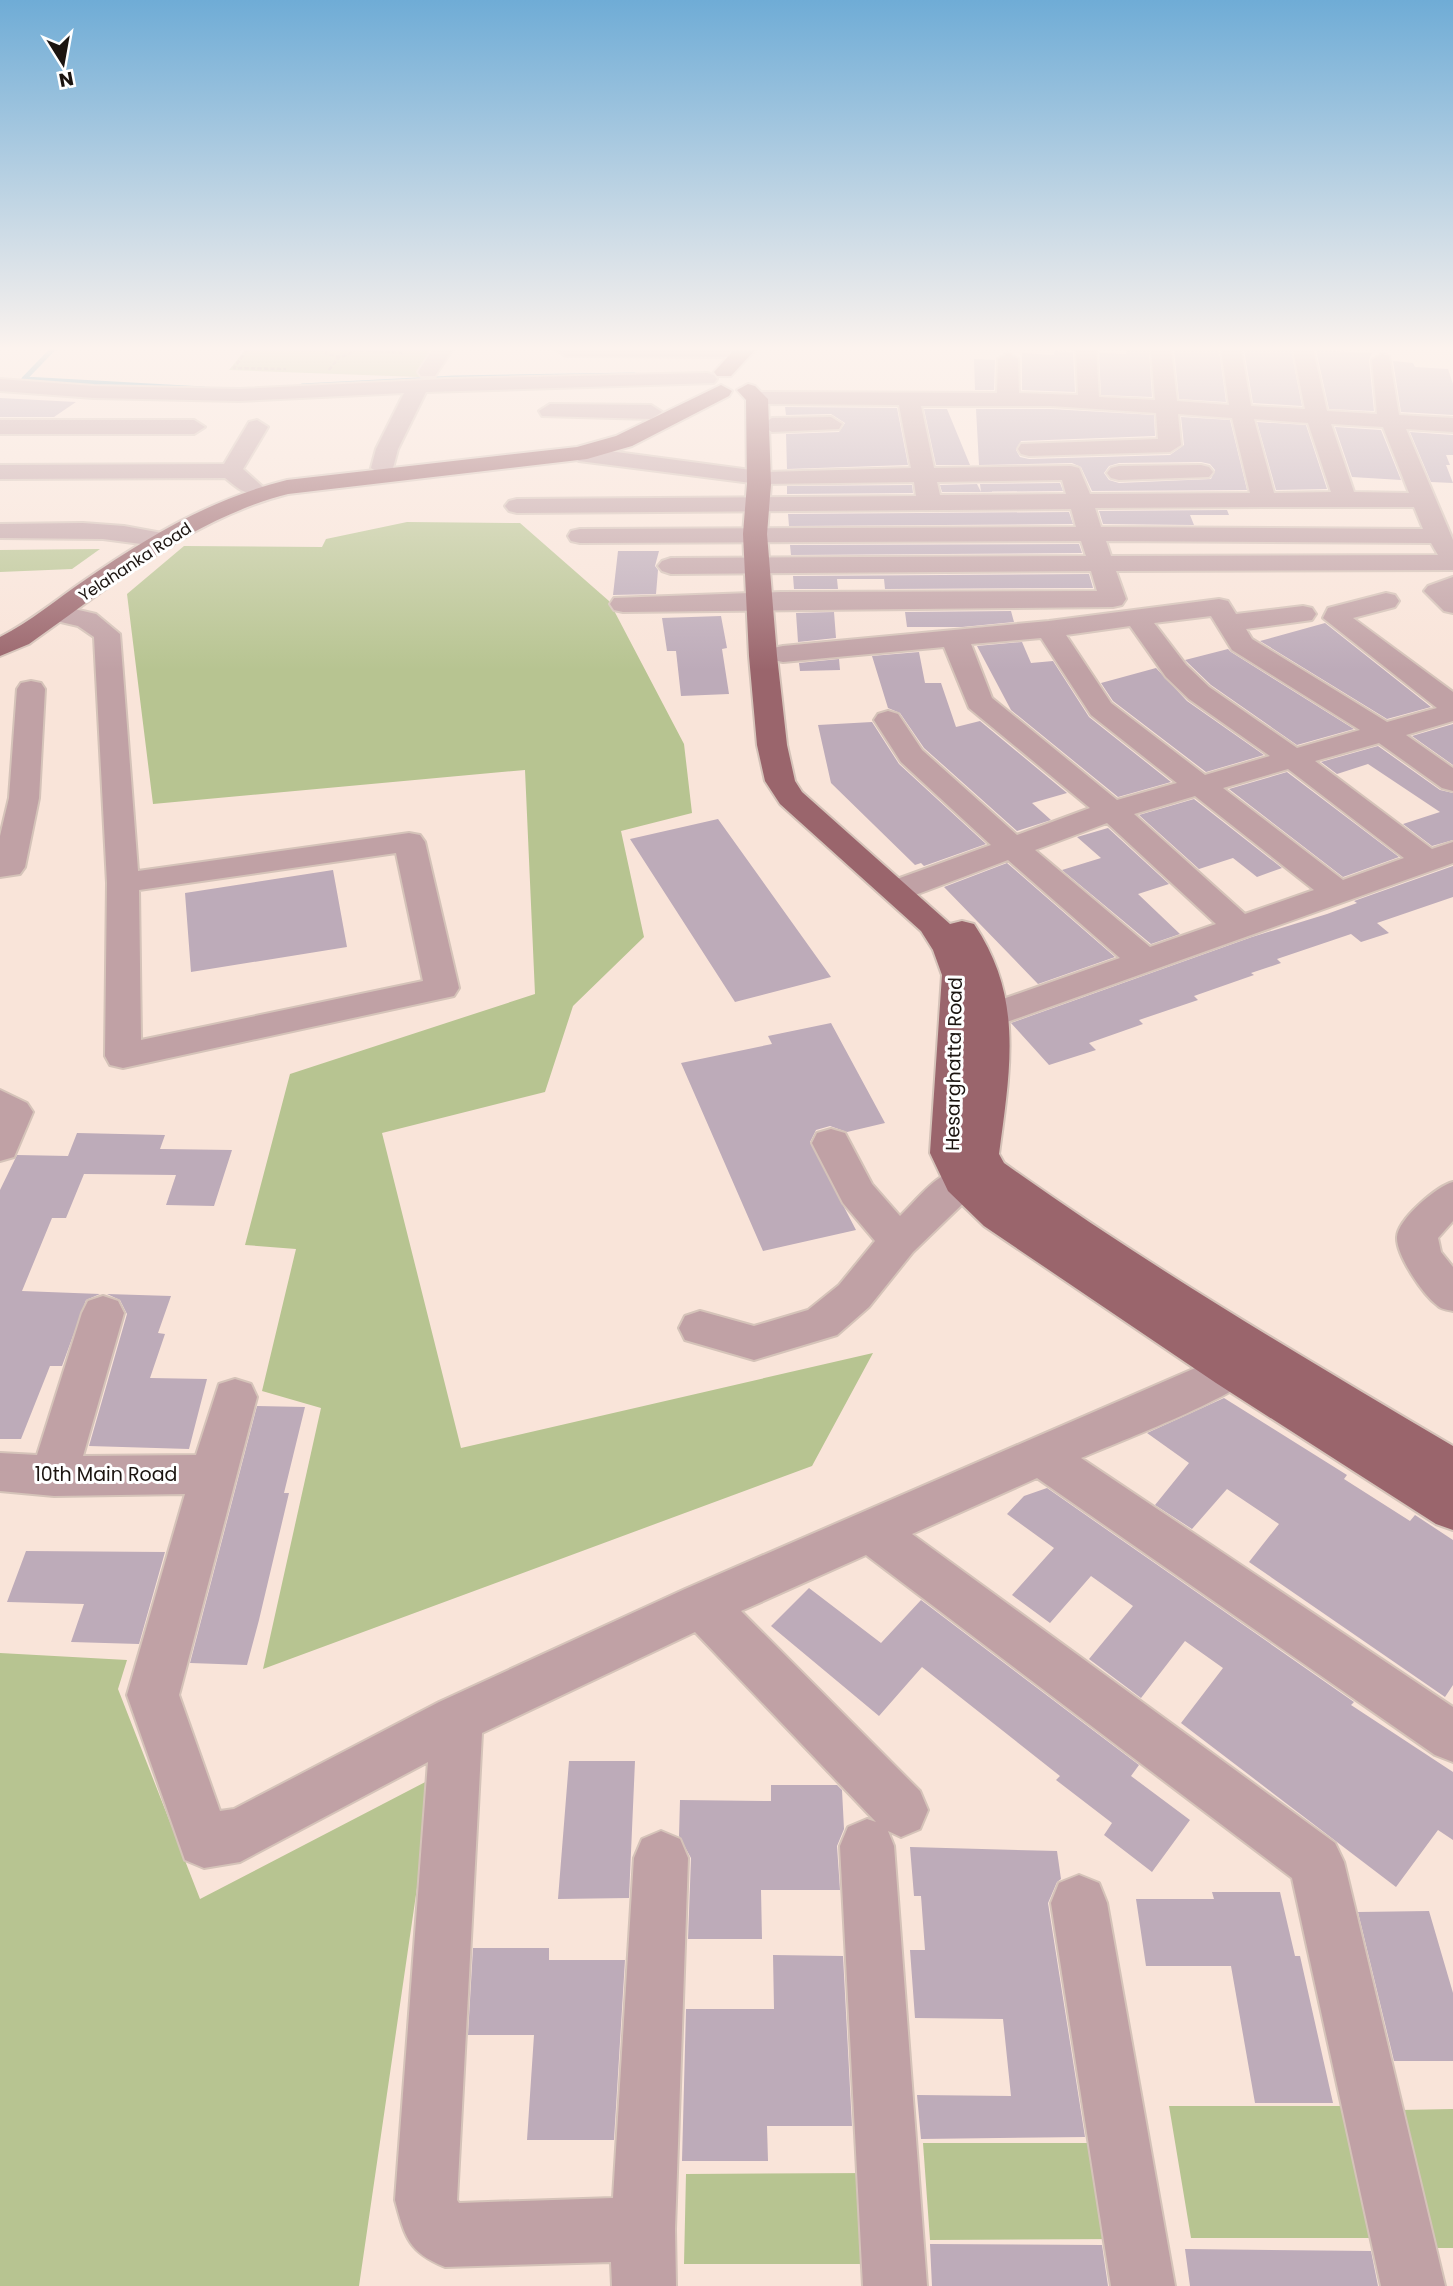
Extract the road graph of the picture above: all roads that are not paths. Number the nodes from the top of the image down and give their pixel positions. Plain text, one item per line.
1 (55, 457) edge
2 (137, 457) edge
3 (237, 457) edge
4 (385, 457) edge
5 (483, 457) edge
6 (556, 457) edge
7 (587, 457) edge
8 (763, 457) edge
9 (771, 457) edge
10 (920, 457) edge
11 (1067, 457) edge
12 (1253, 457) edge
13 (1331, 457) edge
14 (1406, 457) edge
15 (382, 468) junction
16 (43, 471) junction
17 (128, 471) junction
18 (231, 471) junction
19 (0, 472) edge
20 (1201, 472) dead end
21 (1071, 473) junction
22 (924, 475) junction
23 (536, 486) dead end
24 (251, 488) junction
25 (0, 491) edge
26 (90, 492) dead end
27 (1345, 499) junction
28 (1264, 500) junction
29 (1424, 500) junction
30 (1082, 502) junction
31 (930, 503) junction
32 (517, 506) dead end
33 (768, 519) junction
34 (0, 531) edge
35 (935, 534) junction
36 (1091, 534) junction
37 (580, 536) dead end
38 (155, 538) junction
39 (1449, 551) edge
40 (942, 563) junction
41 (1102, 563) junction
42 (671, 566) dead end
43 (1453, 585) edge
44 (1113, 599) junction
45 (1386, 601) dead end
46 (622, 604) dead end
47 (1453, 605) edge
48 (57, 613) junction
49 (1303, 614) dead end
50 (1223, 615) junction
51 (1137, 618) junction
52 (1049, 629) junction
53 (0, 631) edge
54 (955, 639) junction
55 (0, 648) edge
56 (783, 654) junction
57 (31, 689) dead end
58 (1453, 706) edge
59 (1453, 712) edge
60 (888, 720) dead end
61 (13, 730) edge
62 (1382, 732) junction
63 (1292, 757) junction
64 (1453, 782) edge
65 (1200, 783) junction
66 (12, 798) edge
67 (1112, 811) junction
68 (1013, 848) junction
69 (1441, 857) edge
70 (5, 867) edge
71 (123, 883) junction
72 (909, 887) junction
73 (1339, 893) junction
74 (1239, 927) junction
75 (1146, 962) junction
76 (993, 1015) junction
77 (0, 1103) edge
78 (831, 1143) dead end
79 (0, 1147) edge
80 (962, 1181) junction
81 (1453, 1196) edge
82 (899, 1241) junction
83 (1453, 1295) edge
84 (103, 1314) dead end
85 (700, 1328) dead end
86 (1245, 1361) junction
87 (235, 1398) dead end
88 (1042, 1455) junction
89 (1453, 1469) edge
90 (0, 1472) edge
91 (212, 1474) junction
92 (54, 1476) junction
93 (1453, 1510) edge
94 (872, 1532) junction
95 (702, 1605) junction
96 (457, 1719) junction
97 (1453, 1737) edge
98 (661, 1858) dead end
99 (1079, 1903) dead end
100 (643, 2229) junction
101 (644, 2286) edge
102 (895, 2286) edge
103 (1143, 2286) edge
104 (1413, 2286) edge

1 - 16 street
2 - 17 street
3 - 18 street
4 - 15 street
5 - 15 main road, Yelahanka Road
6 - 38 main road, Yelahanka Road
7 - 33 street
8 - 33 main road, Hesarghatta Road
9 - 33 main road, Hesarghatta Road
10 - 22 street
11 - 21 street
12 - 28 street
13 - 27 street
14 - 29 street
15 - 24 main road, Yelahanka Road
16 - 17 street
16 - 19 street
17 - 18 street
18 - 24 street
20 - 21 street
21 - 22 street
21 - 30 street
22 - 31 street
22 - 33 street
23 - 33 street
24 - 38 main road, Yelahanka Road
25 - 26 street
27 - 28 street
27 - 29 street
28 - 30 street
29 - 39 street
30 - 31 street
30 - 36 street
31 - 33 street
31 - 35 street
32 - 33 street
33 - 35 street
33 - 37 street
33 - 40 street
33 - 42 street
33 - 44 street
33 - 46 street
33 - 56 main road, Hesarghatta Road
33 - 72 main road, Hesarghatta Road
34 - 38 street
35 - 36 street
35 - 40 street
36 - 39 street
36 - 41 street
38 - 48 main road, Yelahanka Road
38 - 53 main road, Yelahanka Road
39 - 41 street
40 - 41 street
41 - 44 street
43 - 47 street
44 - 50 street
45 - 58 street
48 - 55 main road, Yelahanka Road
48 - 71 street
49 - 50 street
50 - 51 street
50 - 62 street
51 - 52 street
51 - 63 street
52 - 54 street
52 - 65 street
54 - 56 street
54 - 67 street
56 - 72 main road, Hesarghatta Road
57 - 61 street
59 - 62 street
60 - 68 street
61 - 66 street
62 - 63 street
62 - 64 street
63 - 65 street
63 - 69 street
65 - 67 street
65 - 73 street
66 - 70 street
67 - 68 street
67 - 74 street
68 - 72 street
68 - 75 street
69 - 73 street
71 - 71 street
72 - 76 main road, Hesarghatta Road
72 - 80 main road, Hesarghatta Road
73 - 74 street
74 - 75 street
75 - 76 street
76 - 86 main road, Hesarghatta Road
77 - 79 street
78 - 82 street
80 - 82 street
80 - 86 main road, Hesarghatta Road
81 - 83 street
82 - 85 street
84 - 92 street
86 - 88 street
86 - 89 main road, Hesarghatta Road
86 - 93 main road, Hesarghatta Road
87 - 91 street
88 - 94 street
88 - 97 street
90 - 92 street, 10th Main Road
91 - 92 street, 10th Main Road
91 - 96 street
94 - 95 street
94 - 104 street
95 - 96 street
95 - 102 street
96 - 100 street
98 - 100 street
99 - 103 street
100 - 101 street

